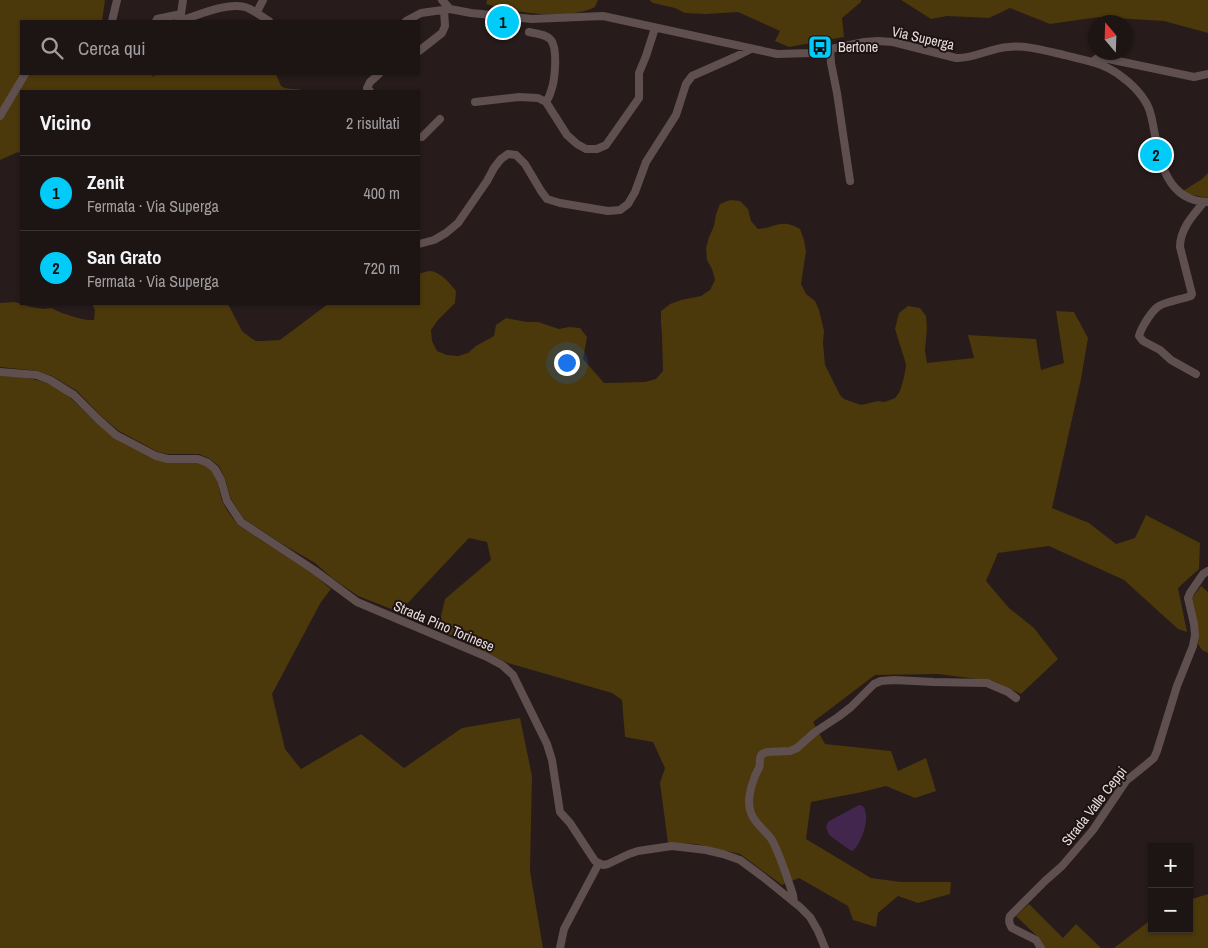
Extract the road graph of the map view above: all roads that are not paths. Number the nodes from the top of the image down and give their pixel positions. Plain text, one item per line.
1 (117, 0) edge
2 (183, 0) edge
3 (263, 0) edge
4 (442, 0) edge
5 (447, 9) junction
6 (257, 12) junction
7 (112, 20) edge
8 (156, 20) edge
9 (182, 20) edge
10 (268, 20) edge
11 (408, 20) edge
12 (655, 28) junction
13 (529, 32) dead end
14 (751, 49) junction
15 (830, 49) junction
16 (420, 50) edge
17 (1092, 62) junction
18 (1208, 74) edge
19 (24, 75) edge
20 (378, 75) edge
21 (369, 90) edge
22 (475, 102) dead end
23 (546, 102) junction
24 (0, 116) edge
25 (440, 119) dead end
26 (420, 138) edge
27 (850, 181) dead end
28 (1206, 202) edge
29 (420, 244) edge
30 (0, 372) edge
31 (1196, 374) dead end
32 (1208, 570) edge
33 (1016, 698) dead end
34 (599, 863) junction
35 (794, 902) junction
36 (560, 948) edge
37 (825, 948) edge
38 (1041, 948) edge

1 - 7 street
2 - 8 street
3 - 6 street
4 - 5 street
5 - 11 street, Via Superga
5 - 12 street, Via Superga
5 - 16 street
6 - 9 street
6 - 10 street
12 - 14 street, Via Superga
12 - 23 street
13 - 23 street
14 - 15 street, Via Superga
14 - 29 street
15 - 17 street, Via Superga
15 - 27 street
17 - 18 street
17 - 28 street, Via Superga
19 - 24 street
20 - 21 street
22 - 23 street
25 - 26 street
28 - 31 street
30 - 34 street, Strada Pino Torinese
32 - 38 street, Strada Valle Ceppi
33 - 35 street
34 - 35 street
34 - 36 street
35 - 37 street

